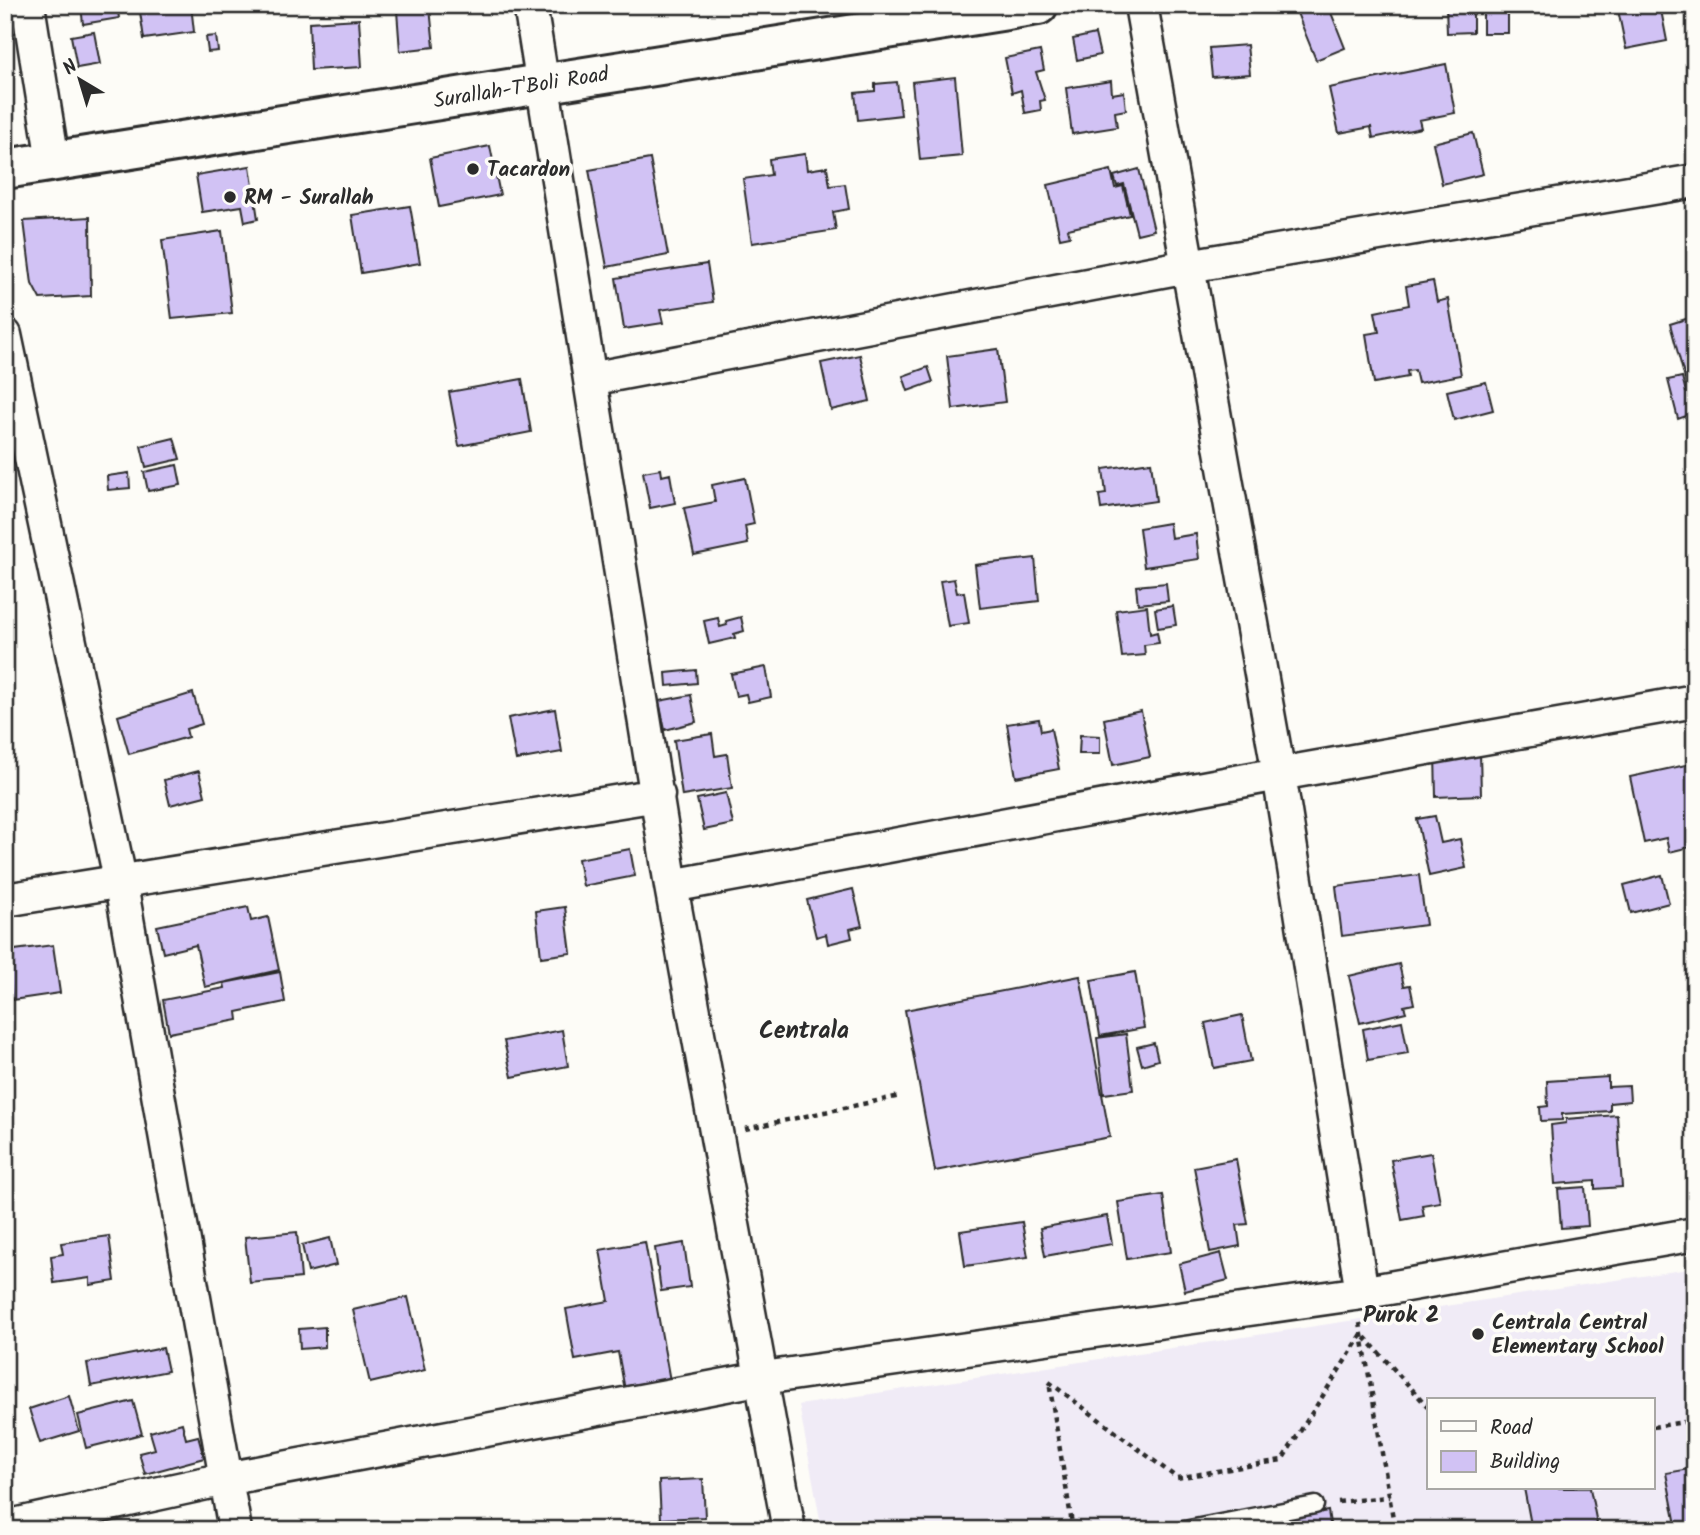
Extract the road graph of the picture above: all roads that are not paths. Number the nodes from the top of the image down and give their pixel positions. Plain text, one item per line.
1 (28, 5) edge
2 (530, 5) edge
3 (1038, 5) edge
4 (1141, 5) edge
5 (543, 83) junction
6 (53, 162) junction
7 (5, 169) edge
8 (1695, 181) edge
9 (1188, 266) junction
10 (5, 335) edge
11 (590, 379) junction
12 (1695, 701) edge
13 (1279, 774) junction
14 (658, 795) junction
15 (120, 879) junction
16 (671, 886) junction
17 (5, 900) edge
18 (1695, 1234) edge
19 (1358, 1294) junction
20 (763, 1378) junction
21 (225, 1479) junction
22 (1315, 1505) road end
23 (5, 1527) edge
24 (235, 1530) edge
25 (789, 1530) edge
26 (1184, 1530) edge

1 - 6 street
2 - 5 street
3 - 5 main road, Surallah-T'Boli Road
4 - 9 street
5 - 6 main road, Surallah-T'Boli Road
5 - 11 street
6 - 7 main road, Surallah-T'Boli Road
8 - 9 street
9 - 11 street
9 - 13 street
10 - 15 street
11 - 14 street
12 - 13 street
13 - 16 street
13 - 19 street
14 - 15 street
14 - 16 street
15 - 17 street
15 - 21 street
16 - 20 street
18 - 19 street
19 - 20 street
20 - 21 street
20 - 25 street
21 - 23 street
21 - 24 street
22 - 26 lane

